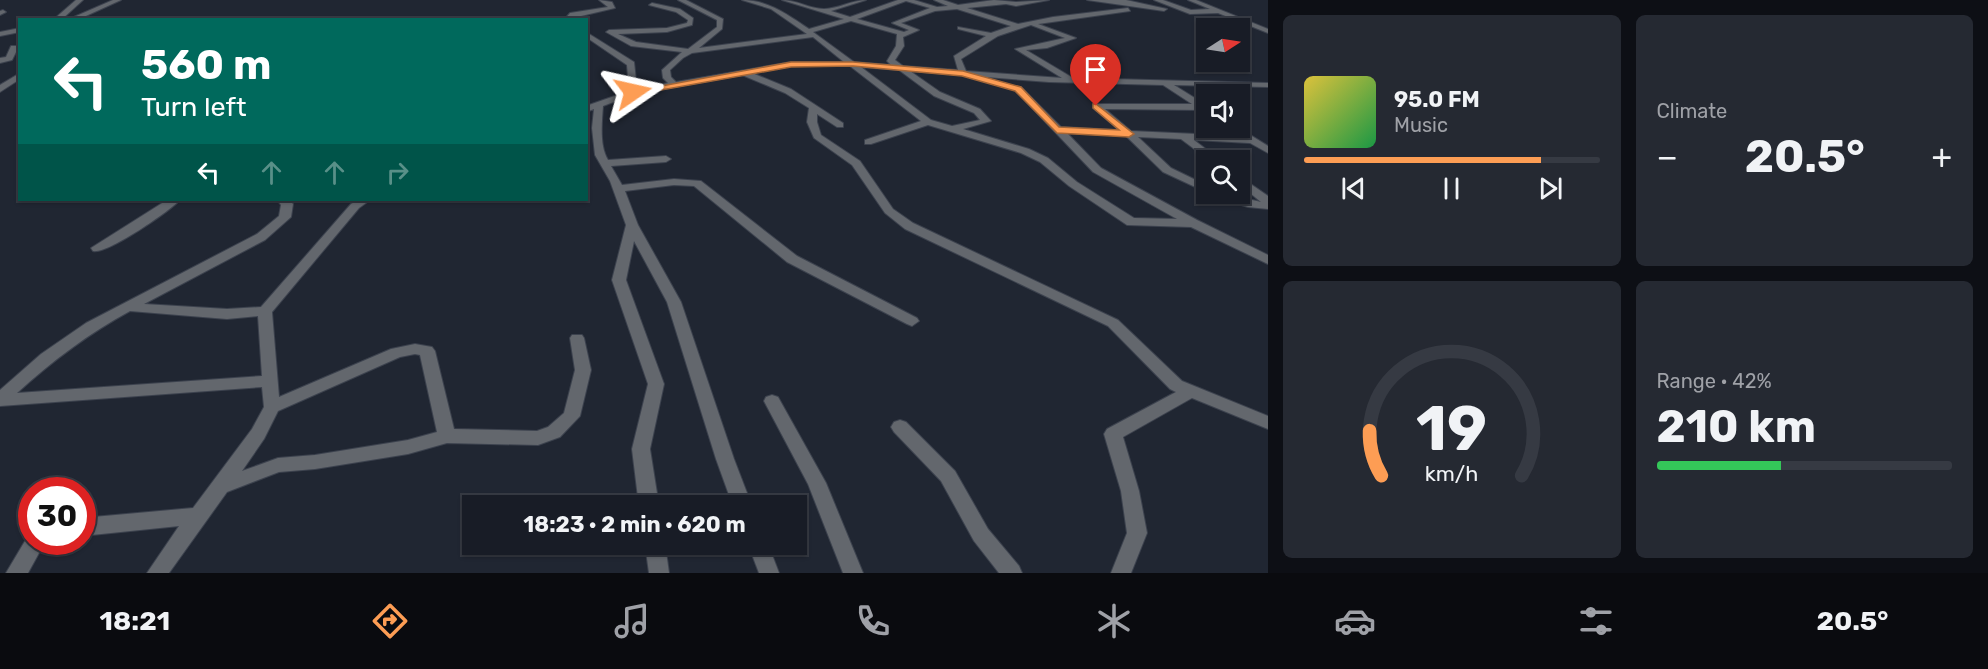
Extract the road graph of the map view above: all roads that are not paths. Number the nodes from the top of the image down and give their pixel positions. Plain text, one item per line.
1 (80, 0) edge
2 (118, 0) edge
3 (602, 0) edge
4 (681, 0) edge
5 (746, 0) edge
6 (785, 0) edge
7 (814, 0) edge
8 (863, 0) edge
9 (873, 0) edge
10 (906, 0) edge
11 (937, 0) edge
12 (996, 0) edge
13 (1046, 0) edge
14 (1090, 0) edge
15 (1157, 0) edge
16 (1191, 0) edge
17 (1005, 2) junction
18 (1219, 2) dead end
19 (652, 5) dead end
20 (892, 5) junction
21 (802, 6) junction
22 (958, 6) junction
23 (937, 9) junction
24 (1128, 10) dead end
25 (1219, 10) junction
26 (824, 11) junction
27 (924, 12) junction
28 (1190, 12) junction
29 (58, 18) edge
30 (75, 18) edge
31 (569, 18) edge
32 (850, 19) junction
33 (1268, 22) edge
34 (1032, 24) junction
35 (588, 27) edge
36 (1018, 27) junction
37 (960, 28) dead end
38 (18, 30) edge
39 (1006, 30) junction
40 (1268, 31) edge
41 (609, 32) junction
42 (811, 33) junction
43 (0, 34) edge
44 (905, 34) junction
45 (588, 35) edge
46 (994, 36) junction
47 (1062, 41) junction
48 (18, 47) edge
49 (0, 50) edge
50 (690, 51) junction
51 (0, 61) edge
52 (853, 64) junction
53 (898, 68) junction
54 (744, 73) junction
55 (963, 73) junction
56 (18, 76) edge
57 (1070, 79) junction
58 (1049, 80) junction
59 (1164, 82) junction
60 (674, 84) junction
61 (1268, 85) edge
62 (0, 89) edge
63 (1018, 89) junction
64 (633, 92) junction
65 (1196, 103) edge
66 (593, 107) edge
67 (813, 107) junction
68 (1196, 108) edge
69 (928, 122) junction
70 (840, 125) dead end
71 (951, 130) junction
72 (1057, 130) junction
73 (1129, 134) junction
74 (1183, 136) junction
75 (1249, 138) edge
76 (1252, 140) junction
77 (592, 142) edge
78 (868, 142) dead end
79 (1202, 150) edge
80 (1268, 150) edge
81 (666, 159) dead end
82 (604, 163) junction
83 (1196, 184) edge
84 (1250, 188) edge
85 (618, 189) junction
86 (173, 201) edge
87 (283, 201) edge
88 (363, 201) edge
89 (1250, 204) edge
90 (1268, 204) edge
91 (1193, 223) junction
92 (632, 225) junction
93 (97, 248) dead end
94 (1268, 260) edge
95 (129, 307) junction
96 (265, 311) junction
97 (912, 321) dead end
98 (577, 338) dead end
99 (270, 381) junction
100 (1191, 391) junction
101 (0, 400) edge
102 (772, 401) dead end
103 (272, 407) junction
104 (1268, 423) edge
105 (900, 427) dead end
106 (447, 436) junction
107 (219, 487) junction
108 (647, 495) edge
109 (739, 495) edge
110 (199, 516) junction
111 (96, 526) edge
112 (27, 555) edge
113 (657, 555) edge
114 (762, 555) edge
115 (16, 573) edge
116 (157, 573) edge
117 (659, 573) edge
118 (769, 573) edge
119 (853, 573) edge
120 (1012, 573) edge
121 (1121, 573) edge

1 - 29 street
2 - 30 street
3 - 31 street
4 - 50 street
5 - 42 street
6 - 21 street
7 - 21 street
8 - 26 street
9 - 20 street
10 - 20 street
10 - 23 street
11 - 22 street
12 - 17 street
13 - 17 street
14 - 28 street
15 - 28 street
16 - 25 street
17 - 22 street
18 - 33 street
19 - 41 street
20 - 27 street
20 - 32 street
21 - 26 street
22 - 23 street
22 - 36 street
23 - 27 street
23 - 39 street
24 - 34 street
25 - 28 street
25 - 40 street
26 - 32 street
27 - 44 street
32 - 42 street
32 - 44 street
34 - 36 street
34 - 47 street
35 - 41 street
36 - 39 street
36 - 47 street
37 - 46 street
38 - 43 street
39 - 46 street
41 - 50 street
42 - 50 street
42 - 52 street
44 - 53 street
45 - 64 street
46 - 55 street
47 - 57 street
48 - 49 street
48 - 51 street
50 - 60 street
52 - 53 street
52 - 54 street
52 - 69 street
53 - 55 street
53 - 71 street
54 - 60 street
54 - 67 street
55 - 58 street
55 - 63 street
56 - 62 street
57 - 58 street
57 - 59 street
58 - 63 street
59 - 61 street
59 - 65 street
60 - 64 street
63 - 72 street
64 - 66 street
66 - 77 street
67 - 70 street
67 - 100 street
68 - 73 street
69 - 71 street
69 - 78 street
71 - 91 street
72 - 73 street
72 - 91 street
73 - 74 street
73 - 83 street
74 - 76 street
74 - 79 street
75 - 76 street
76 - 80 street
77 - 82 street
81 - 82 street
82 - 85 street
84 - 90 street
85 - 92 street
85 - 97 street
86 - 93 street
87 - 95 street
88 - 96 street
89 - 90 street
91 - 94 street
92 - 108 street
92 - 109 street
95 - 96 street
95 - 101 street
96 - 99 street
98 - 106 street
99 - 101 street
99 - 103 street
100 - 104 street
100 - 121 street
102 - 119 street
103 - 106 street
103 - 107 street
105 - 120 street
106 - 107 street
107 - 110 street
110 - 111 street
110 - 116 street
112 - 115 street
113 - 117 street
114 - 118 street

